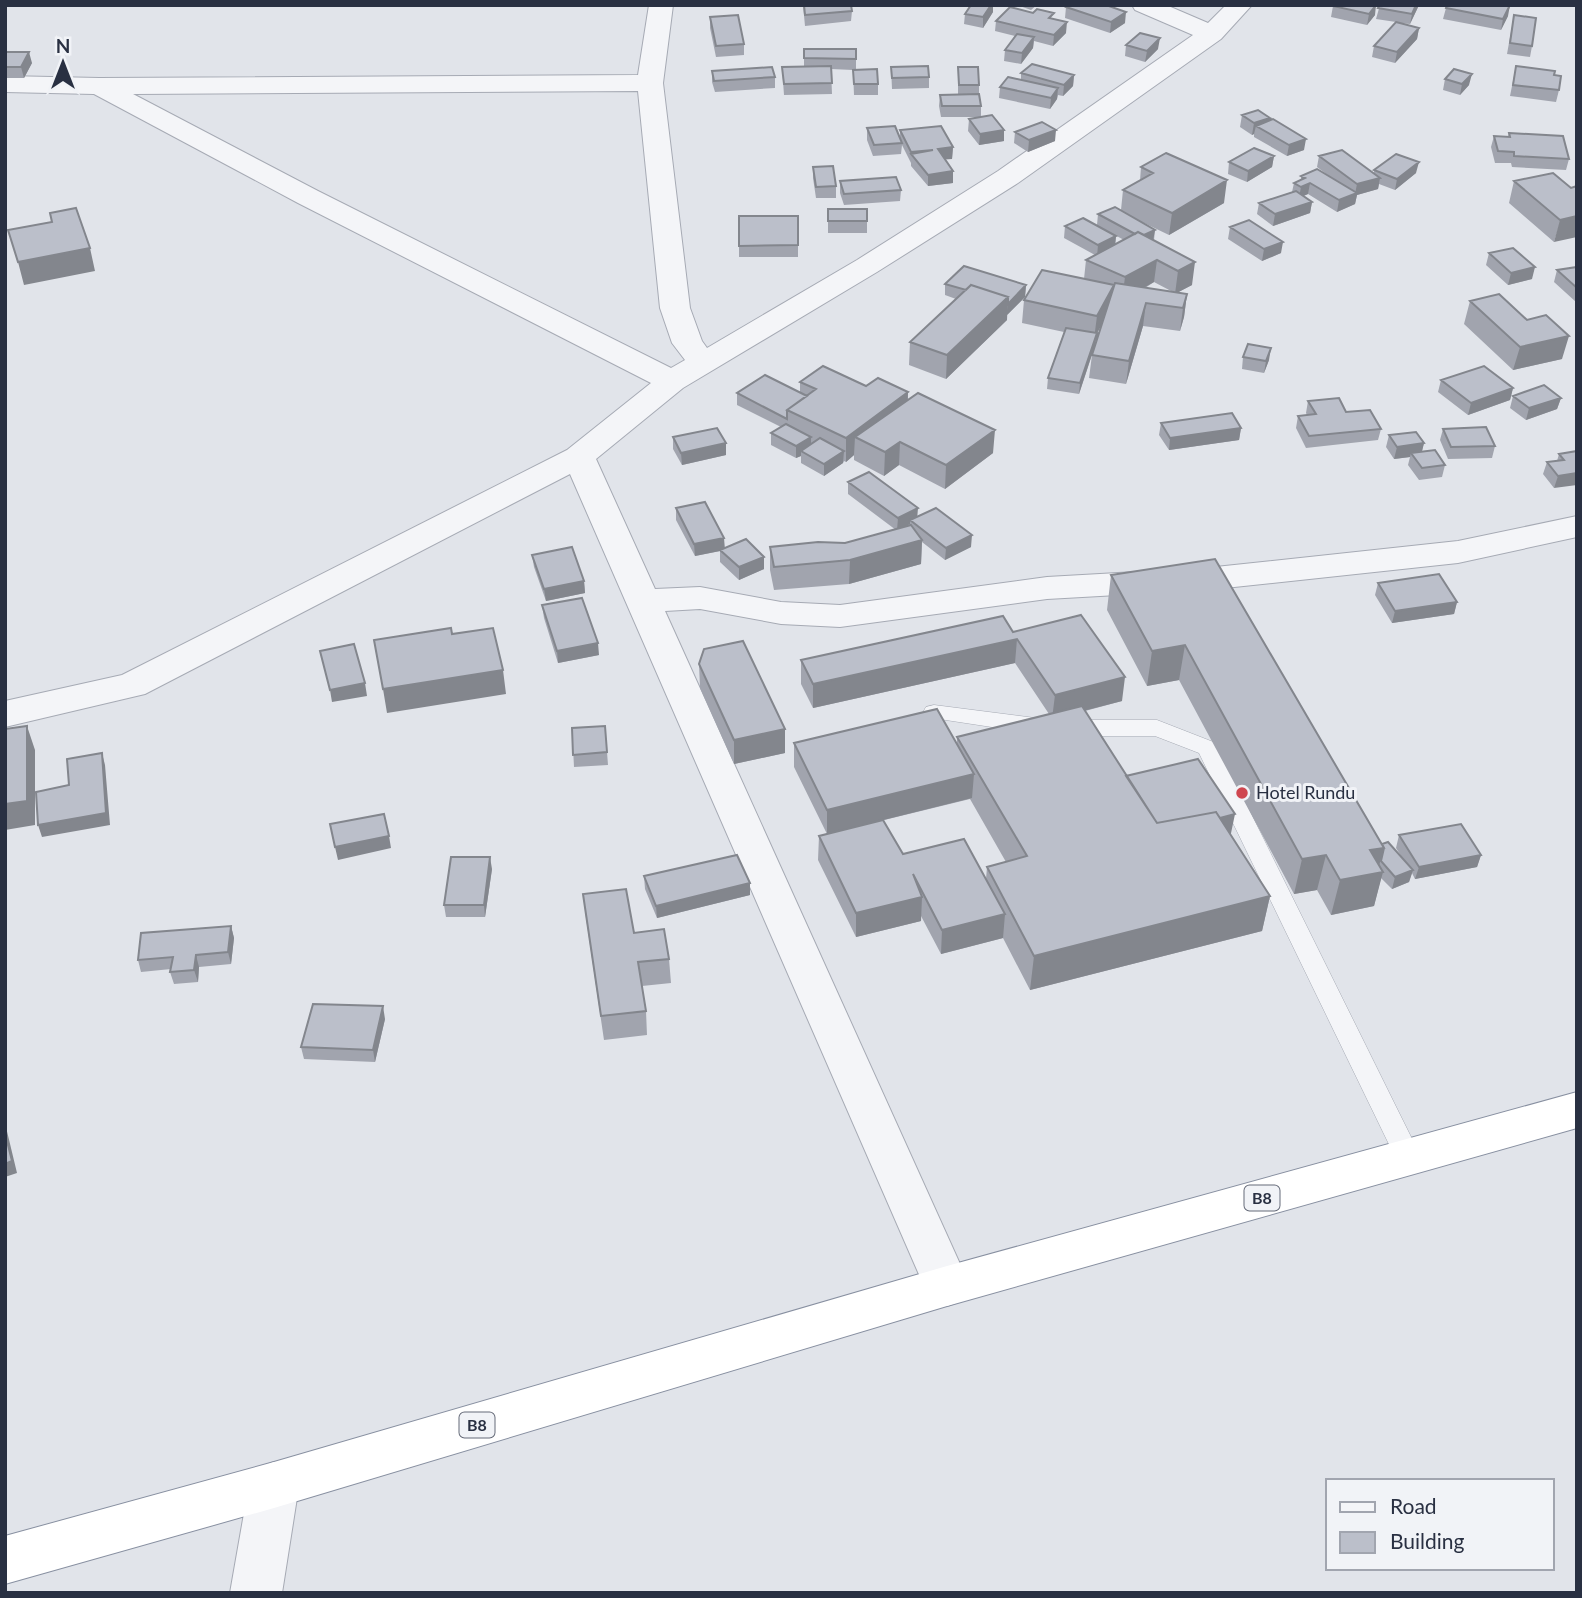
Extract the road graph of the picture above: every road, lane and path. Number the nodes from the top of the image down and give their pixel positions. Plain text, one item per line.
1 (661, 5) edge
2 (1144, 5) edge
3 (1240, 5) edge
4 (1212, 34) junction
5 (650, 83) junction
6 (5, 84) edge
7 (99, 86) junction
8 (703, 363) junction
9 (672, 381) junction
10 (579, 457) junction
11 (1577, 527) edge
12 (643, 601) junction
13 (934, 712) edge
14 (5, 714) edge
15 (1577, 1110) edge
16 (1408, 1157) junction
17 (947, 1286) junction
18 (274, 1485) junction
19 (5, 1560) edge
20 (256, 1593) edge

1 - 5 street
2 - 4 street
3 - 4 street
4 - 8 street
5 - 7 street
5 - 8 street
6 - 7 street
7 - 9 street
8 - 9 street
9 - 10 street
10 - 12 street
10 - 14 street
11 - 12 street
12 - 17 street
13 - 16 lane
15 - 16 highway, B8
16 - 17 highway, B8
17 - 18 highway, B8
18 - 19 highway, B8
18 - 20 street

